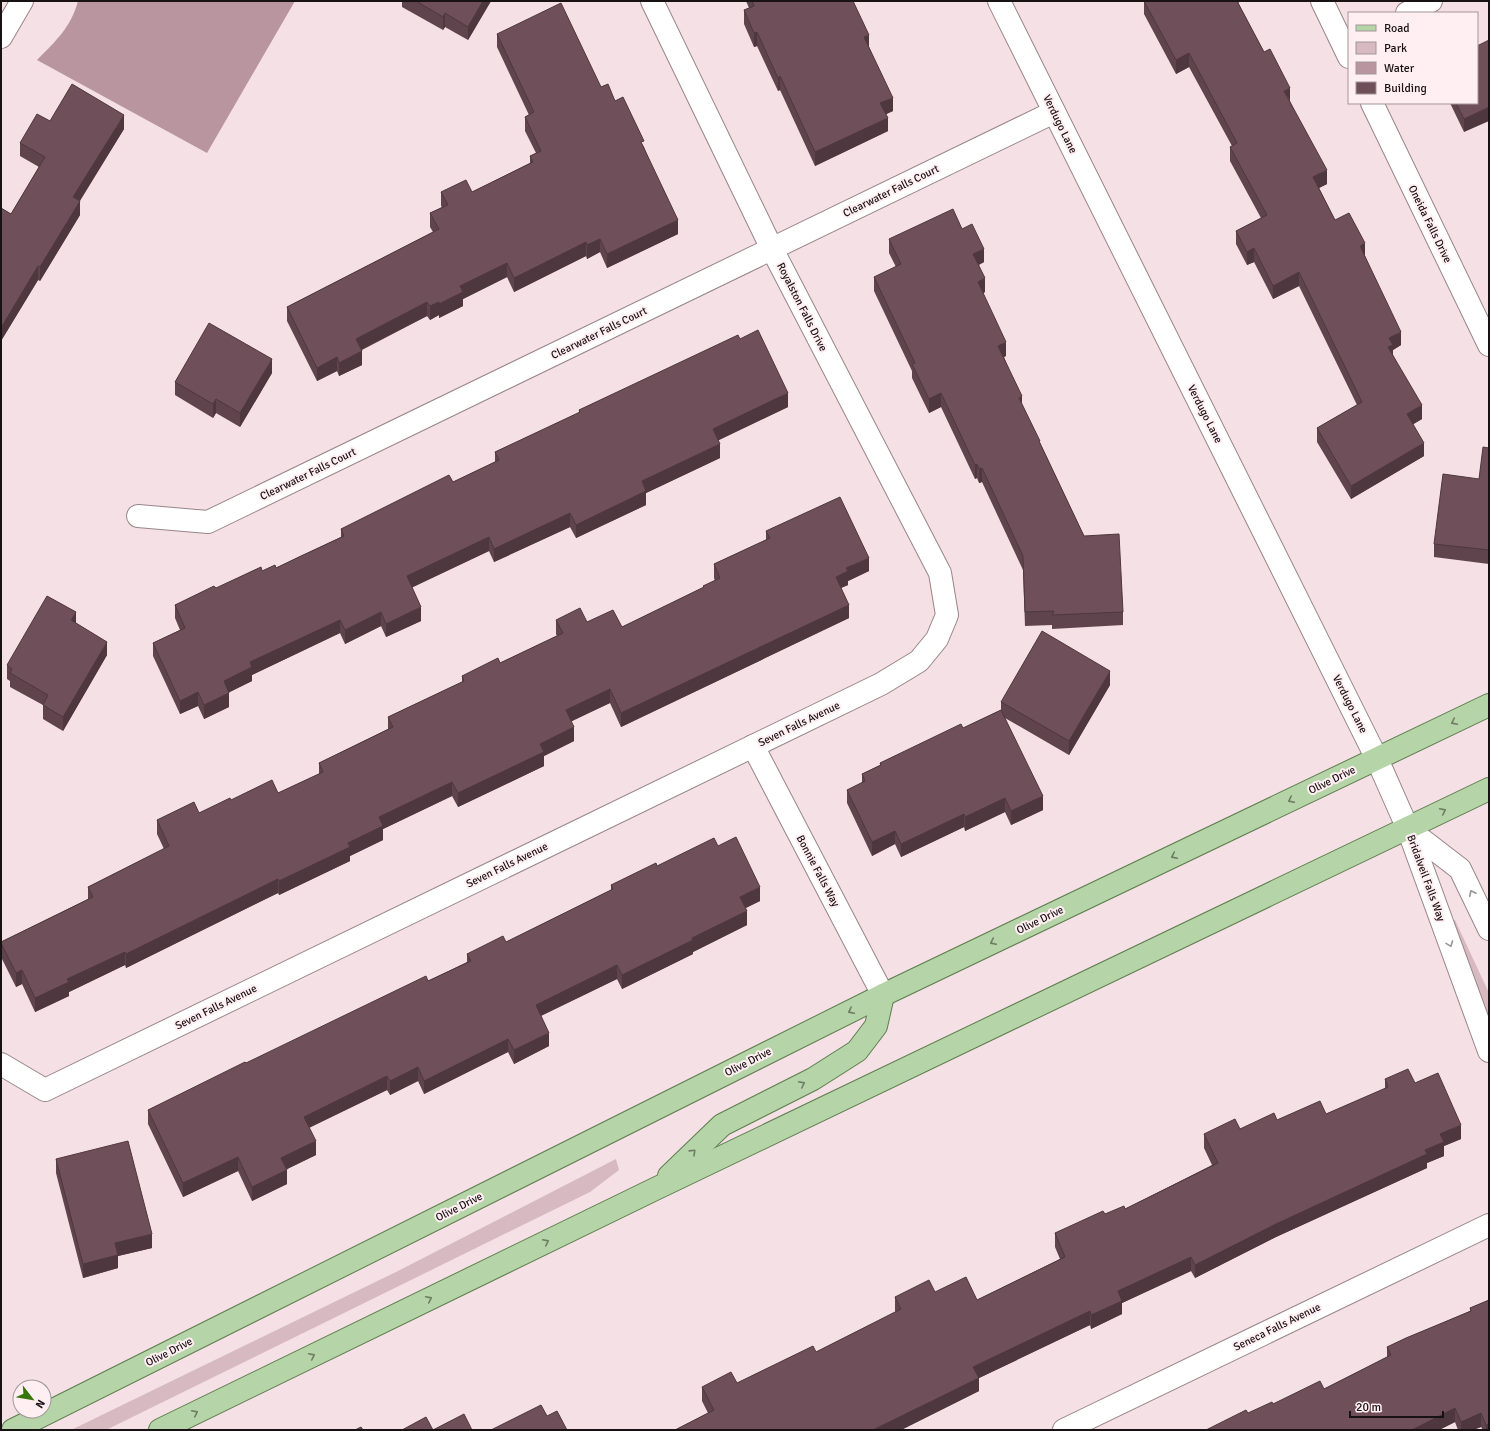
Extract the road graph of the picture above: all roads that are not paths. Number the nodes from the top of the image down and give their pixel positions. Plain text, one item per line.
1 (22, 1) edge
2 (652, 1) edge
3 (999, 1) edge
4 (1322, 1) edge
5 (1431, 1) edge
6 (1409, 12) edge
7 (1, 38) edge
8 (1347, 47) edge
9 (1372, 104) edge
10 (1054, 112) junction
11 (772, 249) junction
12 (1489, 345) edge
13 (138, 516) dead end
14 (947, 615) joint
15 (1489, 705) edge
16 (753, 746) junction
17 (1377, 759) junction
18 (1489, 789) edge
19 (1408, 829) junction
20 (1489, 929) edge
21 (883, 995) junction
22 (1489, 1051) edge
23 (1, 1064) edge
24 (655, 1189) junction
25 (1489, 1225) edge
26 (13, 1430) edge
27 (160, 1430) edge
28 (1064, 1430) edge

1 - 7 street
2 - 11 street, Royalston Falls Drive
3 - 10 street, Verdugo Lane
4 - 8 street
5 - 6 street
9 - 12 street, Oneida Falls Drive
10 - 11 street, Clearwater Falls Court
10 - 17 street, Verdugo Lane
11 - 13 street, Clearwater Falls Court
11 - 14 street, Royalston Falls Drive
14 - 16 street, Seven Falls Avenue
15 -> 17 main road, Olive Drive
16 - 21 street, Bonnie Falls Way
16 - 23 street, Seven Falls Avenue
17 - 19 street, Verdugo Lane
17 -> 21 main road, Olive Drive
19 -> 18 main road
20 -> 19 street, Bridalveil Falls Way
19 -> 22 street, Bridalveil Falls Way
19 - 24 main road
24 -> 21 main road
21 -> 26 main road, Olive Drive
27 -> 24 main road
25 - 28 street, Seneca Falls Avenue

